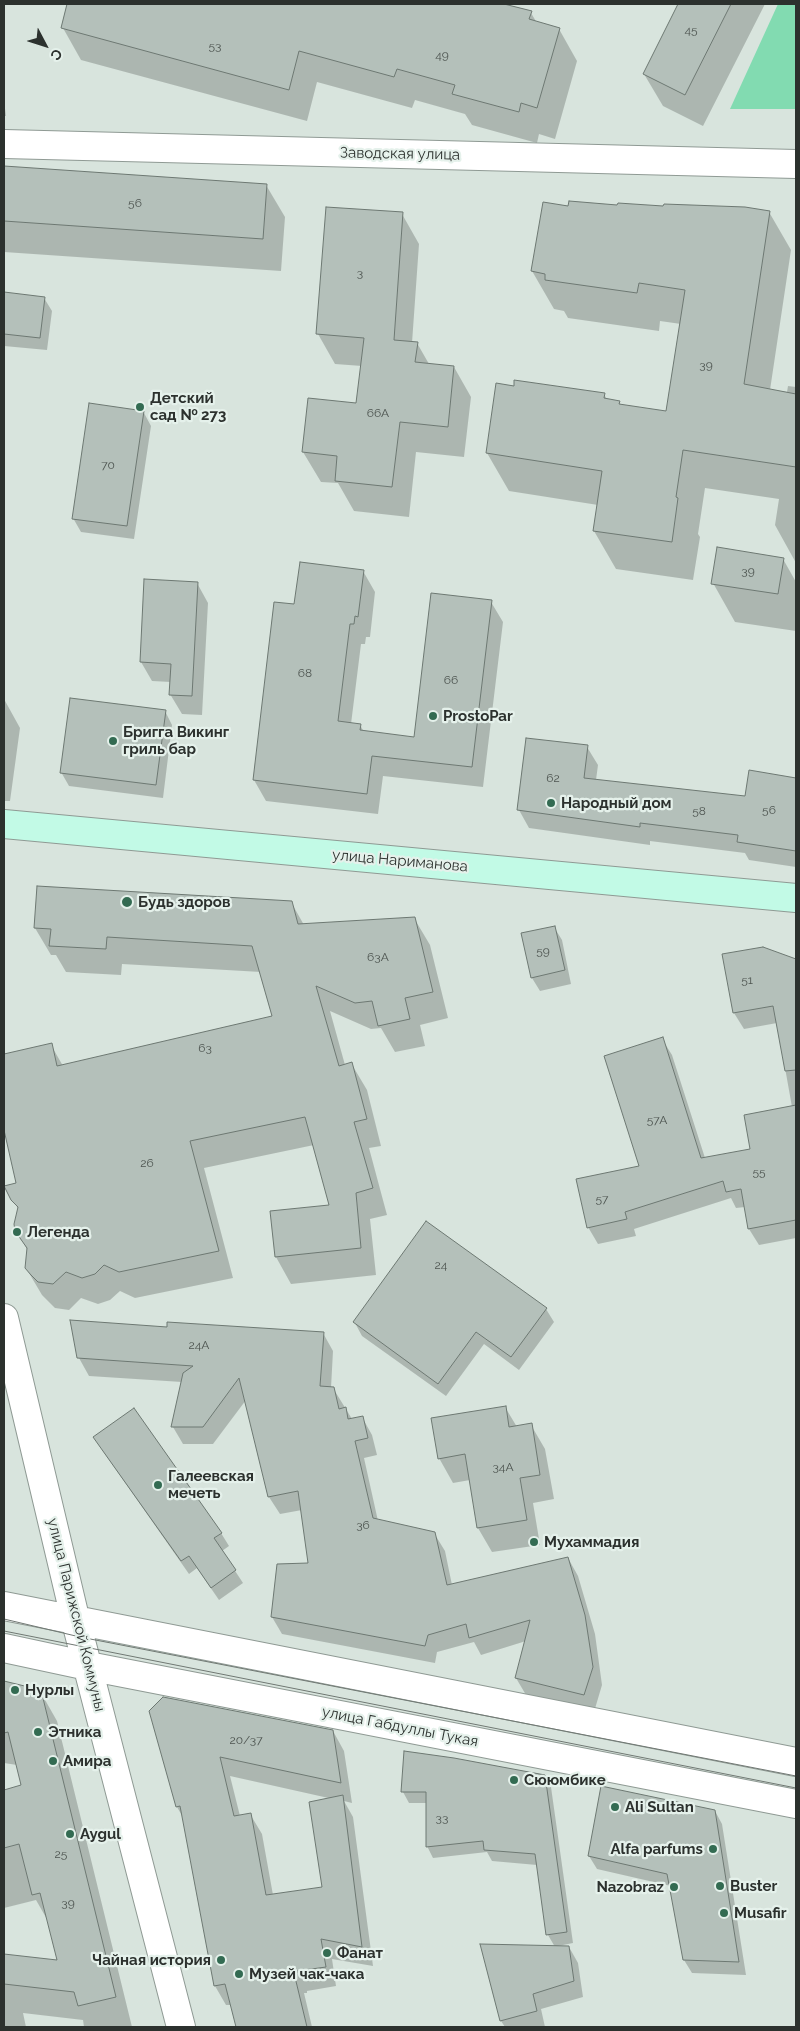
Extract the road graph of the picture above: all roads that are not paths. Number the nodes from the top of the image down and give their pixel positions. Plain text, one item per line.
1 (4, 144) edge
2 (796, 164) edge
3 (4, 824) edge
4 (796, 898) edge
5 (4, 1318) edge
6 (4, 1606) edge
7 (76, 1622) junction
8 (4, 1648) edge
9 (88, 1666) junction
10 (796, 1762) edge
11 (796, 1804) edge
12 (181, 2027) edge

1 - 2 street, Заводская улица
3 - 4 main road, улица Нариманова
5 - 7 street, улица Парижской Коммуны
6 - 7 street
7 - 9 street, улица Парижской Коммуны
7 - 10 street
8 - 9 street, улица Габдуллы Тукая
9 - 11 street, улица Габдуллы Тукая
9 - 12 street, улица Парижской Коммуны

